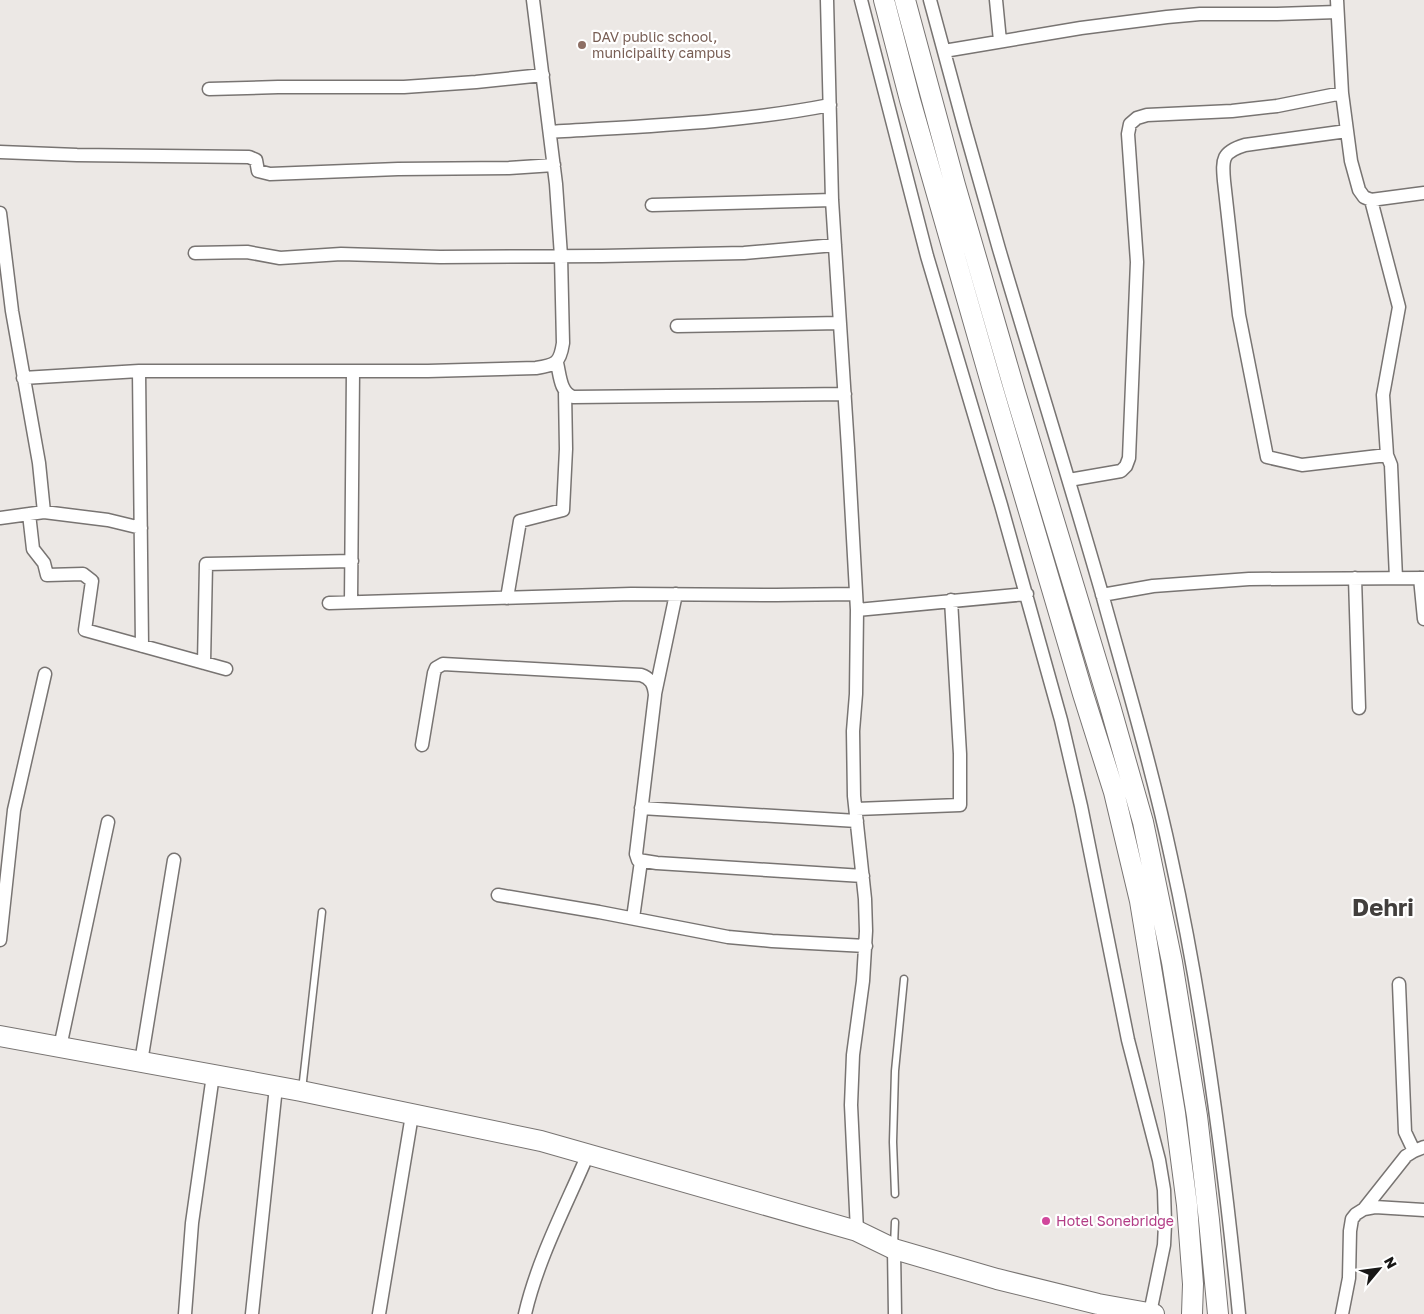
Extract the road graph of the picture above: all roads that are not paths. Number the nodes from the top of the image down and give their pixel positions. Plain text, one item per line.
1 (533, 0) edge
2 (827, 0) edge
3 (861, 0) edge
4 (884, 0) edge
5 (905, 0) edge
6 (930, 0) edge
7 (996, 0) edge
8 (1337, 6) edge
9 (1000, 41) junction
10 (944, 51) junction
11 (543, 76) junction
12 (209, 89) dead end
13 (1342, 93) junction
14 (830, 105) junction
15 (1347, 131) junction
16 (550, 132) junction
17 (0, 152) edge
18 (554, 165) junction
19 (1424, 193) edge
20 (832, 200) junction
21 (1370, 200) junction
22 (652, 205) dead end
23 (0, 212) edge
24 (1, 238) edge
25 (835, 246) junction
26 (194, 253) dead end
27 (562, 256) junction
28 (6, 312) edge
29 (840, 323) junction
30 (677, 326) dead end
31 (556, 363) junction
32 (139, 371) junction
33 (354, 371) junction
34 (23, 378) junction
35 (565, 391) junction
36 (845, 394) junction
37 (1387, 454) junction
38 (1069, 480) junction
39 (44, 512) junction
40 (29, 514) junction
41 (0, 518) edge
42 (140, 528) junction
43 (352, 561) junction
44 (1355, 578) junction
45 (1396, 578) junction
46 (1422, 578) edge
47 (676, 594) junction
48 (856, 594) junction
49 (1027, 594) junction
50 (1102, 595) junction
51 (507, 598) junction
52 (951, 600) junction
53 (351, 602) junction
54 (329, 603) dead end
55 (857, 610) junction
56 (1424, 619) edge
57 (142, 646) junction
58 (204, 663) junction
59 (226, 669) dead end
60 (45, 674) dead end
61 (655, 695) junction
62 (1359, 708) dead end
63 (422, 745) dead end
64 (642, 808) junction
65 (857, 815) junction
66 (108, 822) dead end
67 (174, 860) dead end
68 (641, 861) junction
69 (863, 876) junction
70 (498, 895) dead end
71 (322, 912) dead end
72 (633, 918) junction
73 (0, 940) edge
74 (866, 946) junction
75 (904, 979) dead end
76 (1398, 984) dead end
77 (0, 1036) edge
78 (60, 1047) junction
79 (141, 1062) junction
80 (213, 1075) junction
81 (276, 1087) junction
82 (302, 1091) junction
83 (412, 1115) junction
84 (1419, 1149) edge
85 (588, 1154) junction
86 (895, 1194) dead end
87 (1364, 1209) junction
88 (1424, 1210) edge
89 (895, 1222) dead end
90 (857, 1230) junction
91 (894, 1248) junction
92 (185, 1314) edge
93 (252, 1314) edge
94 (379, 1314) edge
95 (525, 1314) edge
96 (895, 1314) edge
97 (1150, 1314) edge
98 (1154, 1314) edge
99 (1192, 1314) edge
100 (1218, 1314) edge
101 (1239, 1314) edge
102 (1342, 1314) edge

1 - 11 street
2 - 14 street
3 - 49 street
4 - 99 highway
5 - 100 highway
6 - 10 street
7 - 9 street
8 - 9 street
8 - 13 street
9 - 10 street
10 - 38 street
11 - 12 street
11 - 16 street
13 - 15 street
13 - 38 street
14 - 16 street
14 - 20 street
15 - 21 street
15 - 37 street
16 - 18 street
17 - 18 street
18 - 27 street
19 - 21 street
20 - 22 street
20 - 25 street
21 - 37 street
23 - 24 street
24 - 28 street
25 - 27 street
25 - 29 street
26 - 27 street
27 - 31 street
28 - 34 street
29 - 30 street
29 - 36 street
31 - 33 street
31 - 35 street
32 - 33 street
32 - 34 street
32 - 42 street
33 - 43 street
34 - 39 street
35 - 36 street
35 - 51 street
36 - 48 street
37 - 45 street
38 - 50 street
39 - 40 street
39 - 42 street
40 - 41 street
40 - 57 street
42 - 57 street
43 - 53 street
43 - 58 street
44 - 45 street
44 - 50 street
44 - 62 street
45 - 46 street
46 - 56 street
47 - 48 street
47 - 51 street
47 - 61 street
48 - 55 street
49 - 52 street
49 - 97 street
50 - 101 street
51 - 53 street
52 - 55 street
52 - 65 street
53 - 54 street
55 - 65 street
57 - 58 street
58 - 59 street
60 - 73 street
61 - 63 street
61 - 64 street
64 - 65 street
64 - 68 street
65 - 69 street
66 - 78 street
67 - 79 street
68 - 69 street
68 - 72 street
69 - 74 street
70 - 72 street
71 - 82 lane
72 - 74 street
74 - 90 street
75 - 86 lane
76 - 84 street
77 - 78 highway
78 - 79 highway
79 - 80 highway
80 - 81 highway
80 - 92 street
81 - 82 highway
81 - 93 street
82 - 83 highway
83 - 85 highway
83 - 94 street
84 - 87 street
85 - 90 highway
85 - 95 street
87 - 88 street
87 - 102 street
89 - 91 lane
90 - 91 highway
91 - 96 street
91 - 97 highway
97 - 98 highway

